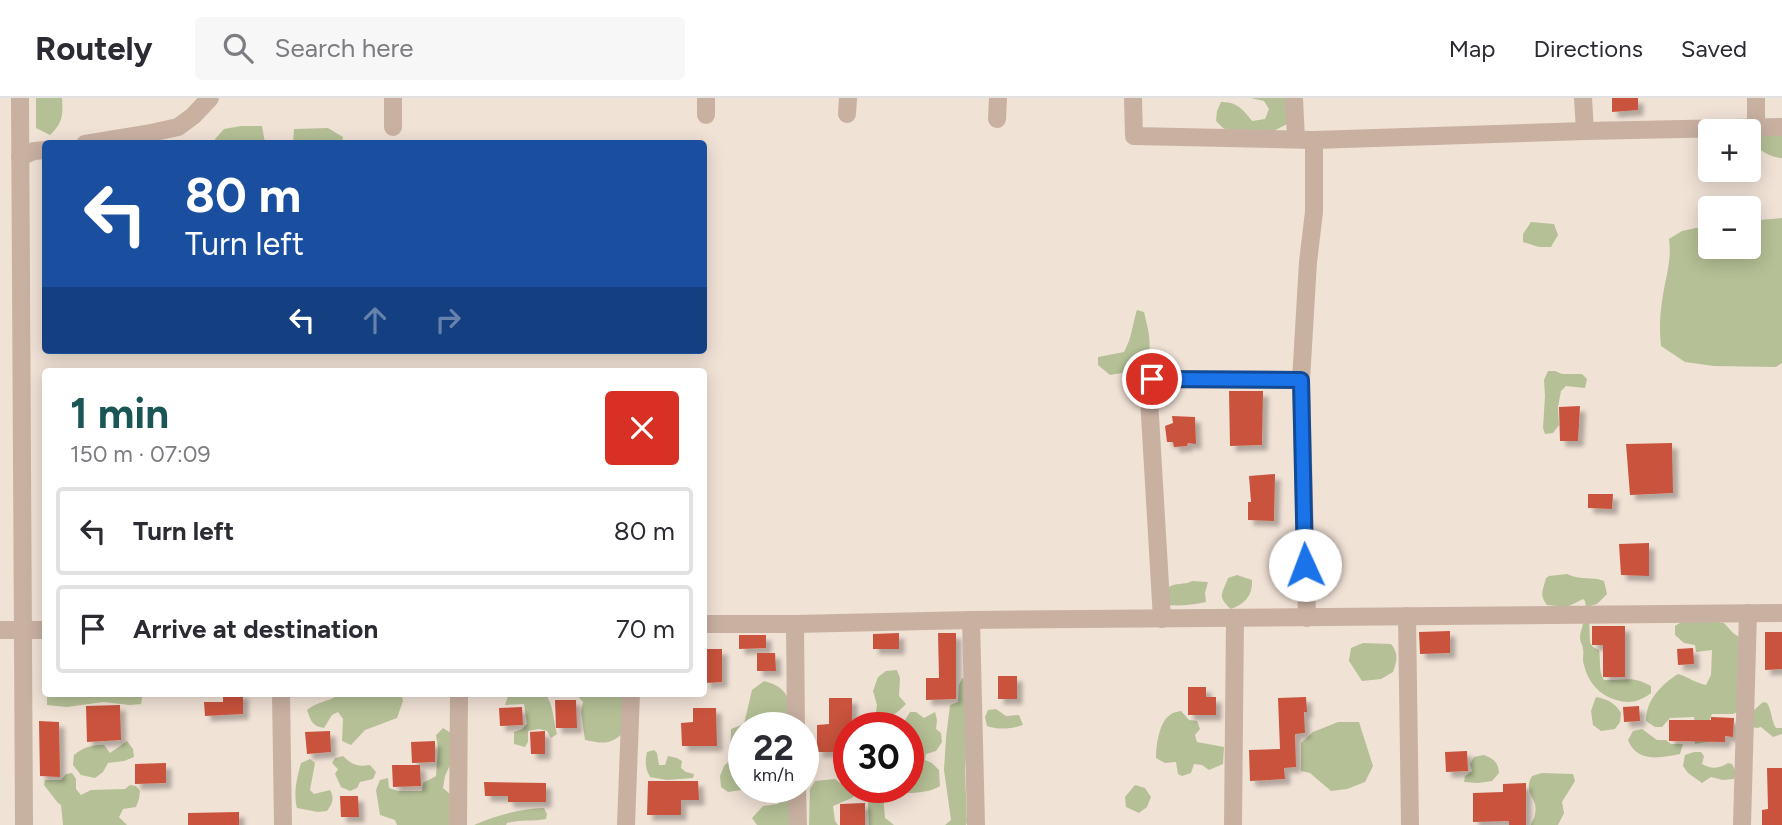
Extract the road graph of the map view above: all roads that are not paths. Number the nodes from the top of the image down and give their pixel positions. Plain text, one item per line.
1 (20, 98) edge
2 (210, 98) edge
3 (393, 98) edge
4 (998, 98) edge
5 (1133, 98) edge
6 (1294, 98) edge
7 (1583, 98) edge
8 (1756, 98) edge
9 (997, 119) dead end
10 (1756, 119) edge
11 (393, 127) dead end
12 (1782, 127) edge
13 (1761, 128) edge
14 (1698, 129) edge
15 (1585, 131) junction
16 (1305, 139) junction
17 (109, 140) edge
18 (42, 150) edge
19 (20, 157) junction
20 (1301, 380) junction
21 (1748, 613) junction
22 (1782, 613) edge
23 (1407, 617) junction
24 (1235, 618) junction
25 (1307, 618) junction
26 (1162, 619) junction
27 (971, 620) junction
28 (707, 624) edge
29 (795, 624) junction
30 (0, 630) edge
31 (24, 630) junction
32 (42, 630) edge
33 (281, 697) edge
34 (459, 697) edge
35 (631, 697) edge
36 (796, 712) edge
37 (797, 803) edge
38 (24, 825) edge
39 (283, 825) edge
40 (458, 825) edge
41 (626, 825) edge
42 (798, 825) edge
43 (975, 825) edge
44 (1233, 825) edge
45 (1410, 825) edge
46 (1742, 825) edge

1 - 19 street
2 - 17 street
3 - 11 street
4 - 9 street
5 - 16 street
6 - 16 street
7 - 15 street
8 - 10 street
12 - 13 street
14 - 15 street
15 - 16 street
16 - 20 street
18 - 19 street
19 - 31 street
20 - 25 street
20 - 26 street
21 - 22 street
21 - 23 street
21 - 46 street
23 - 25 street
23 - 45 street
24 - 25 street
24 - 26 street
24 - 44 street
26 - 27 street
27 - 29 street
27 - 43 street
28 - 29 street
29 - 36 street
30 - 31 street
31 - 32 street
31 - 38 street
33 - 39 street
34 - 40 street
35 - 41 street
37 - 42 street

